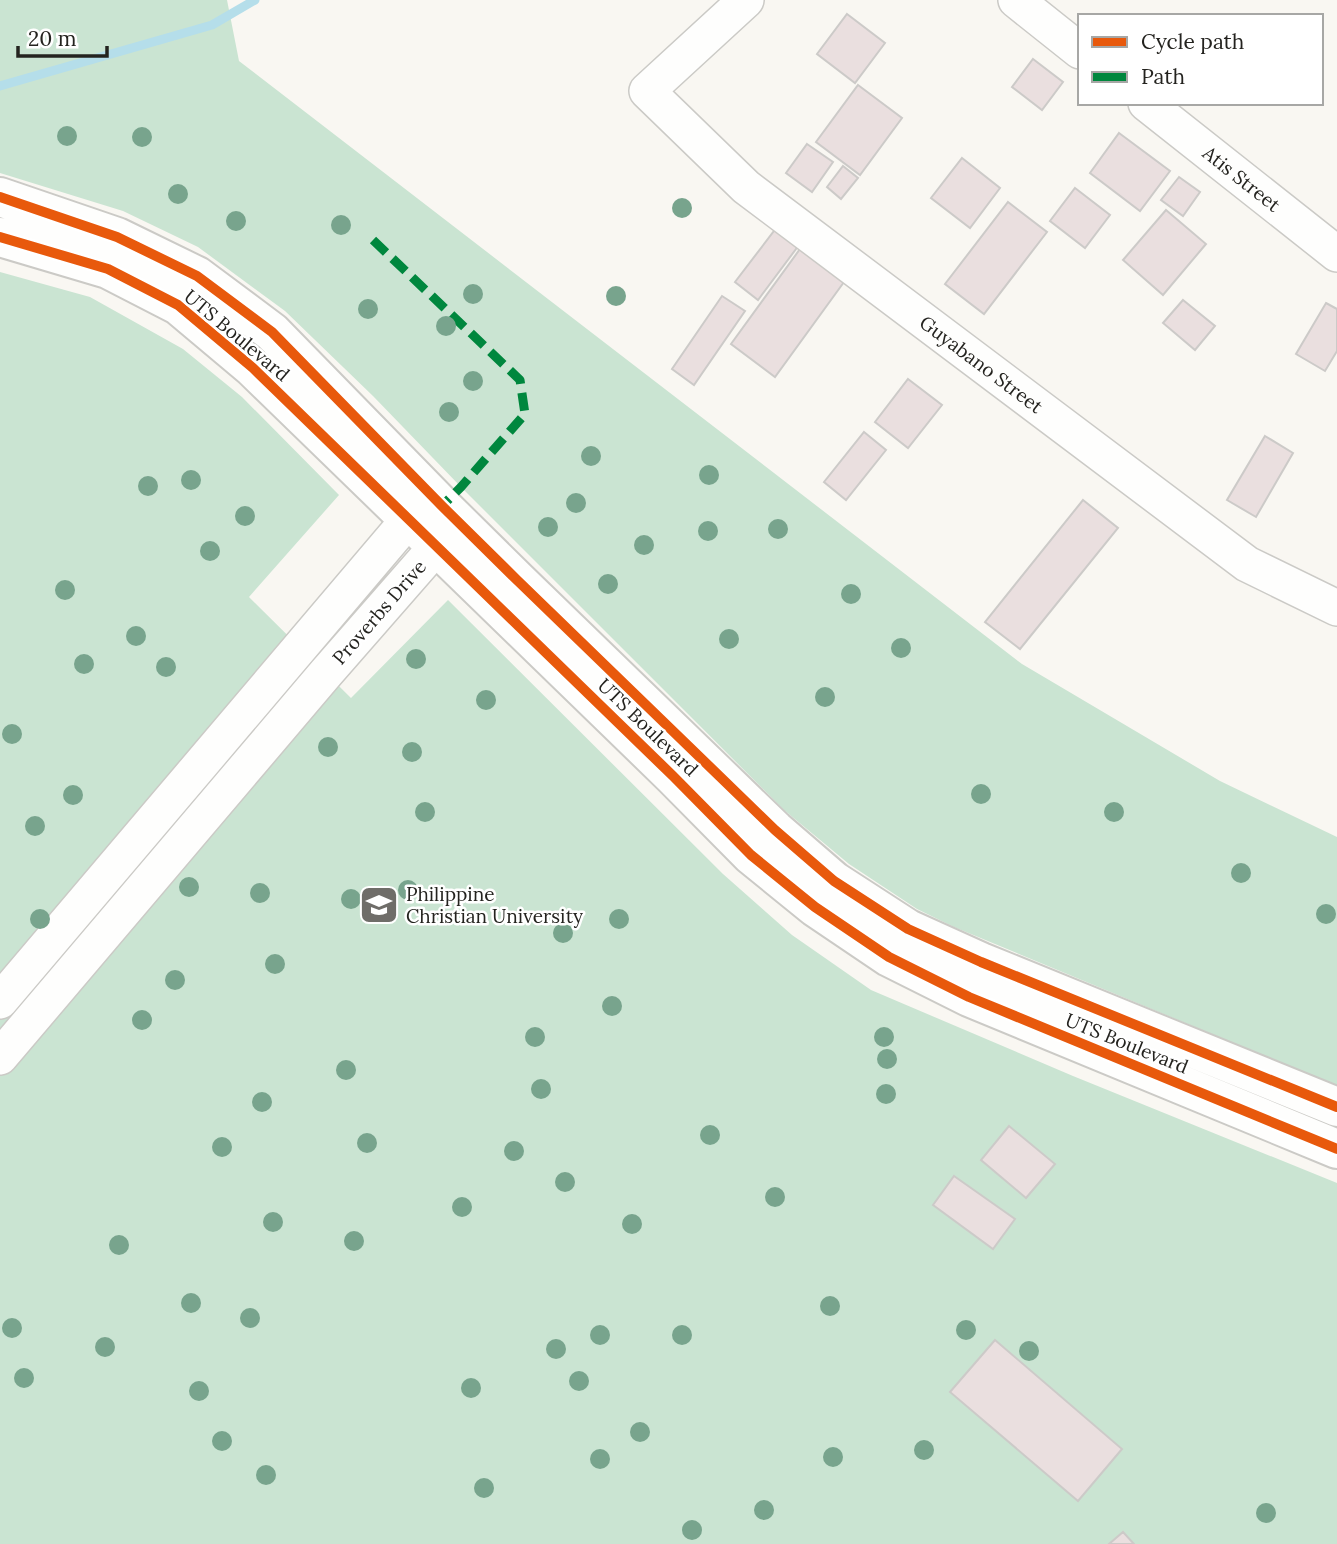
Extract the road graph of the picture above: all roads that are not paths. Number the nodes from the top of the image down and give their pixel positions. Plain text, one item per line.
1 (746, 0) edge
2 (1016, 0) edge
3 (1078, 49) edge
4 (1149, 105) edge
5 (0, 197) edge
6 (0, 237) edge
7 (1337, 254) edge
8 (426, 513) junction
9 (437, 546) junction
10 (1337, 608) edge
11 (0, 1001) edge
12 (0, 1058) edge
13 (1337, 1107) edge
14 (1337, 1149) edge

1 - 10 street, Guyabano Street
2 - 3 street
4 - 7 street, Atis Street
5 - 8 main road, UTS Boulevard
6 - 8 main road, UTS Boulevard
8 - 9 main road, UTS Boulevard
8 - 11 street, Proverbs Drive
8 - 13 main road, UTS Boulevard
9 - 12 street, Proverbs Drive
9 - 14 main road, UTS Boulevard

